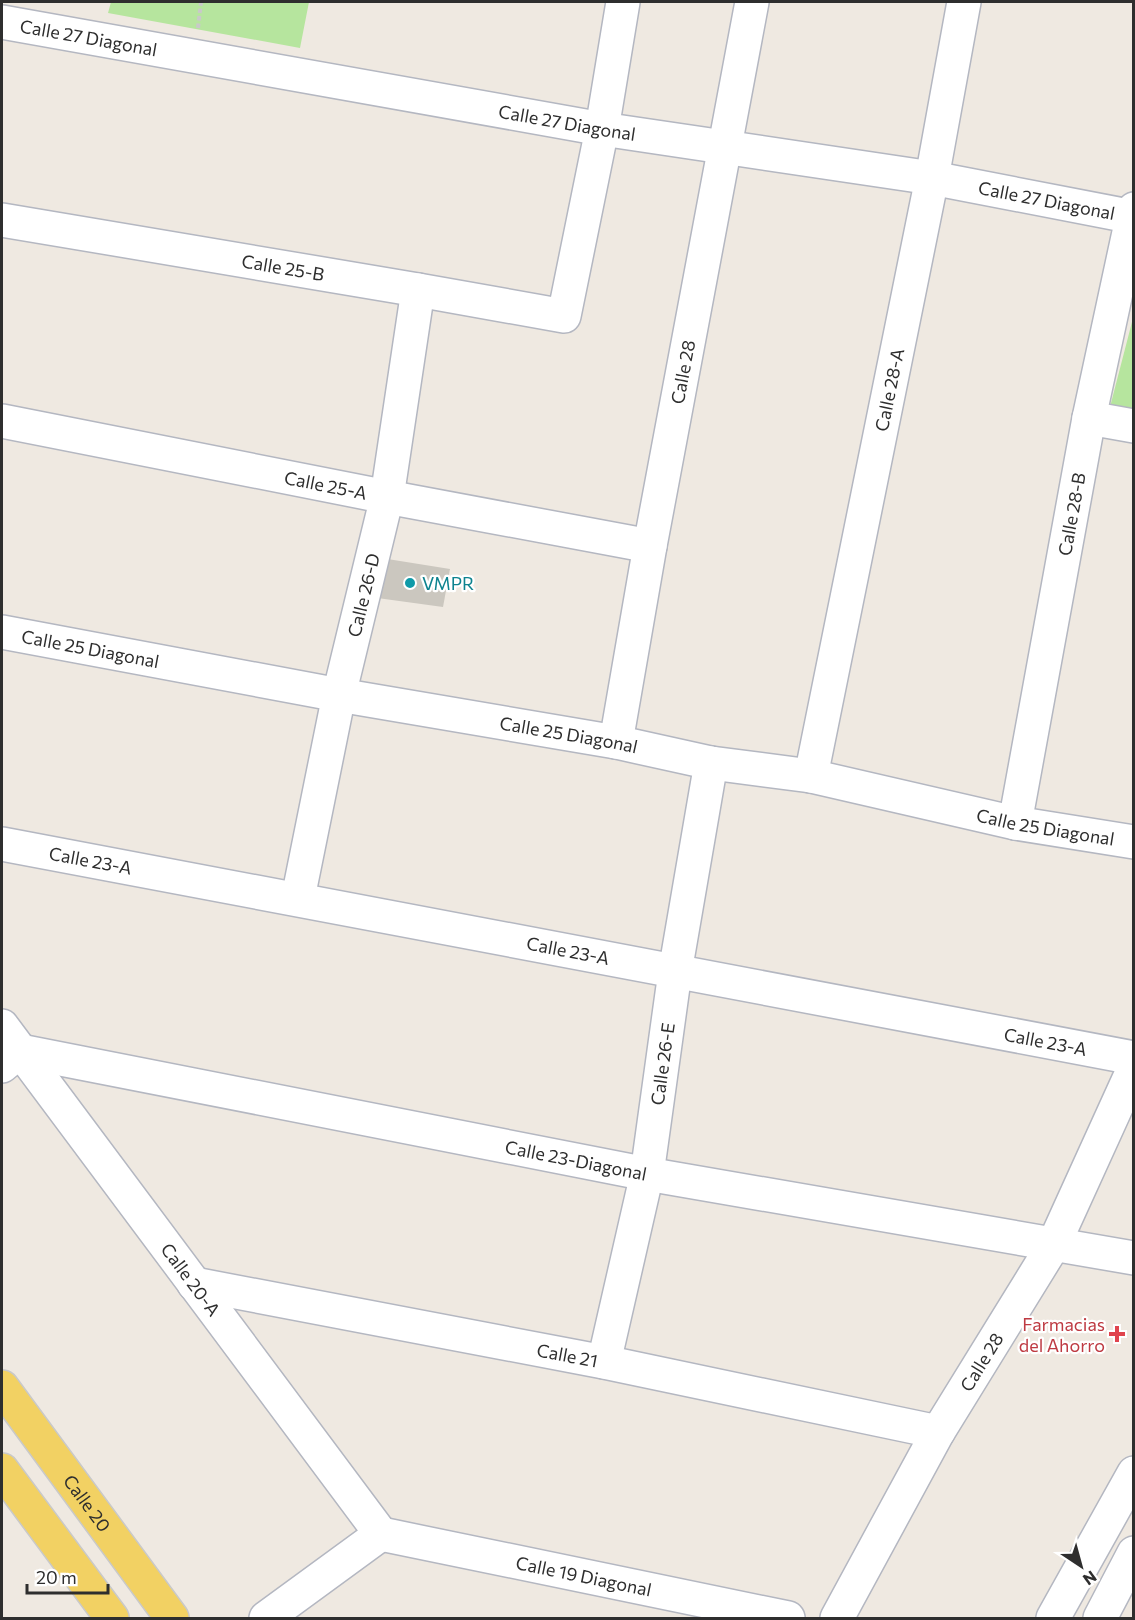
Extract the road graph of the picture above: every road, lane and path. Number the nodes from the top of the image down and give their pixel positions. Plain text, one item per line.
1 (201, 2) edge
2 (623, 2) edge
3 (752, 2) edge
4 (964, 2) edge
5 (2, 24) edge
6 (197, 29) dead end
7 (602, 129) junction
8 (724, 147) junction
9 (932, 178) junction
10 (1133, 214) edge
11 (2, 220) edge
12 (418, 290) junction
13 (1089, 418) junction
14 (2, 421) edge
15 (1134, 426) edge
16 (387, 497) junction
17 (650, 546) junction
18 (2, 632) edge
19 (339, 695) junction
20 (616, 742) junction
21 (711, 763) junction
22 (811, 776) junction
23 (1015, 823) junction
24 (1134, 842) edge
25 (2, 844) edge
26 (298, 898) junction
27 (675, 972) junction
28 (8, 1048) edge
29 (1134, 1058) edge
30 (1134, 1068) edge
31 (647, 1174) junction
32 (1054, 1244) junction
33 (1134, 1258) edge
34 (195, 1284) junction
35 (604, 1362) junction
36 (2, 1387) edge
37 (938, 1432) junction
38 (2, 1470) edge
39 (1134, 1473) edge
40 (381, 1534) junction
41 (1134, 1554) edge
42 (112, 1618) edge
43 (172, 1618) edge
44 (266, 1618) edge
45 (788, 1618) edge
46 (837, 1618) edge
47 (1053, 1618) edge
48 (1100, 1618) edge

1 - 6 path
2 - 7 street
3 - 8 street, Calle 28
4 - 9 street, Calle 28-A
5 - 7 street, Calle 27 Diagonal
7 - 8 street, Calle 27 Diagonal
7 - 12 street, Calle 25-B
8 - 9 street, Calle 27 Diagonal
8 - 17 street, Calle 28
9 - 10 street, Calle 27 Diagonal
9 - 22 street, Calle 28-A
10 - 13 street, Calle 28-B
11 - 12 street, Calle 25-B
12 - 16 street, Calle 26-D
13 - 15 street
13 - 23 street, Calle 28-B
14 - 16 street, Calle 25-A
16 - 17 street, Calle 25-A
16 - 19 street, Calle 26-D
17 - 20 street, Calle 28
18 - 19 street, Calle 25 Diagonal
19 - 20 street, Calle 25 Diagonal
19 - 26 street, Calle 26-D
20 - 21 street, Calle 25 Diagonal
21 - 22 street, Calle 25 Diagonal
21 - 27 street, Calle 26-E
22 - 23 street, Calle 25 Diagonal
23 - 24 street, Calle 25 Diagonal
25 - 26 street, Calle 23-A
26 - 27 street, Calle 23-A
27 - 29 street, Calle 23-A
27 - 31 street, Calle 26-E
28 - 31 street, Calle 23-Diagonal
28 - 34 street, Calle 20-A
30 - 32 street, Calle 28
31 - 32 street, Calle 23-Diagonal
31 - 35 street, Calle 26-E
32 - 33 street, Calle 23-Diagonal
32 - 37 street, Calle 28
34 - 35 street, Calle 21
34 - 40 street, Calle 20-A
35 - 37 street, Calle 21
36 - 43 main road, Calle 20
37 - 46 street, Calle 28
38 - 42 main road
39 - 47 street
40 - 44 street
40 - 45 street, Calle 19 Diagonal
41 - 48 street

